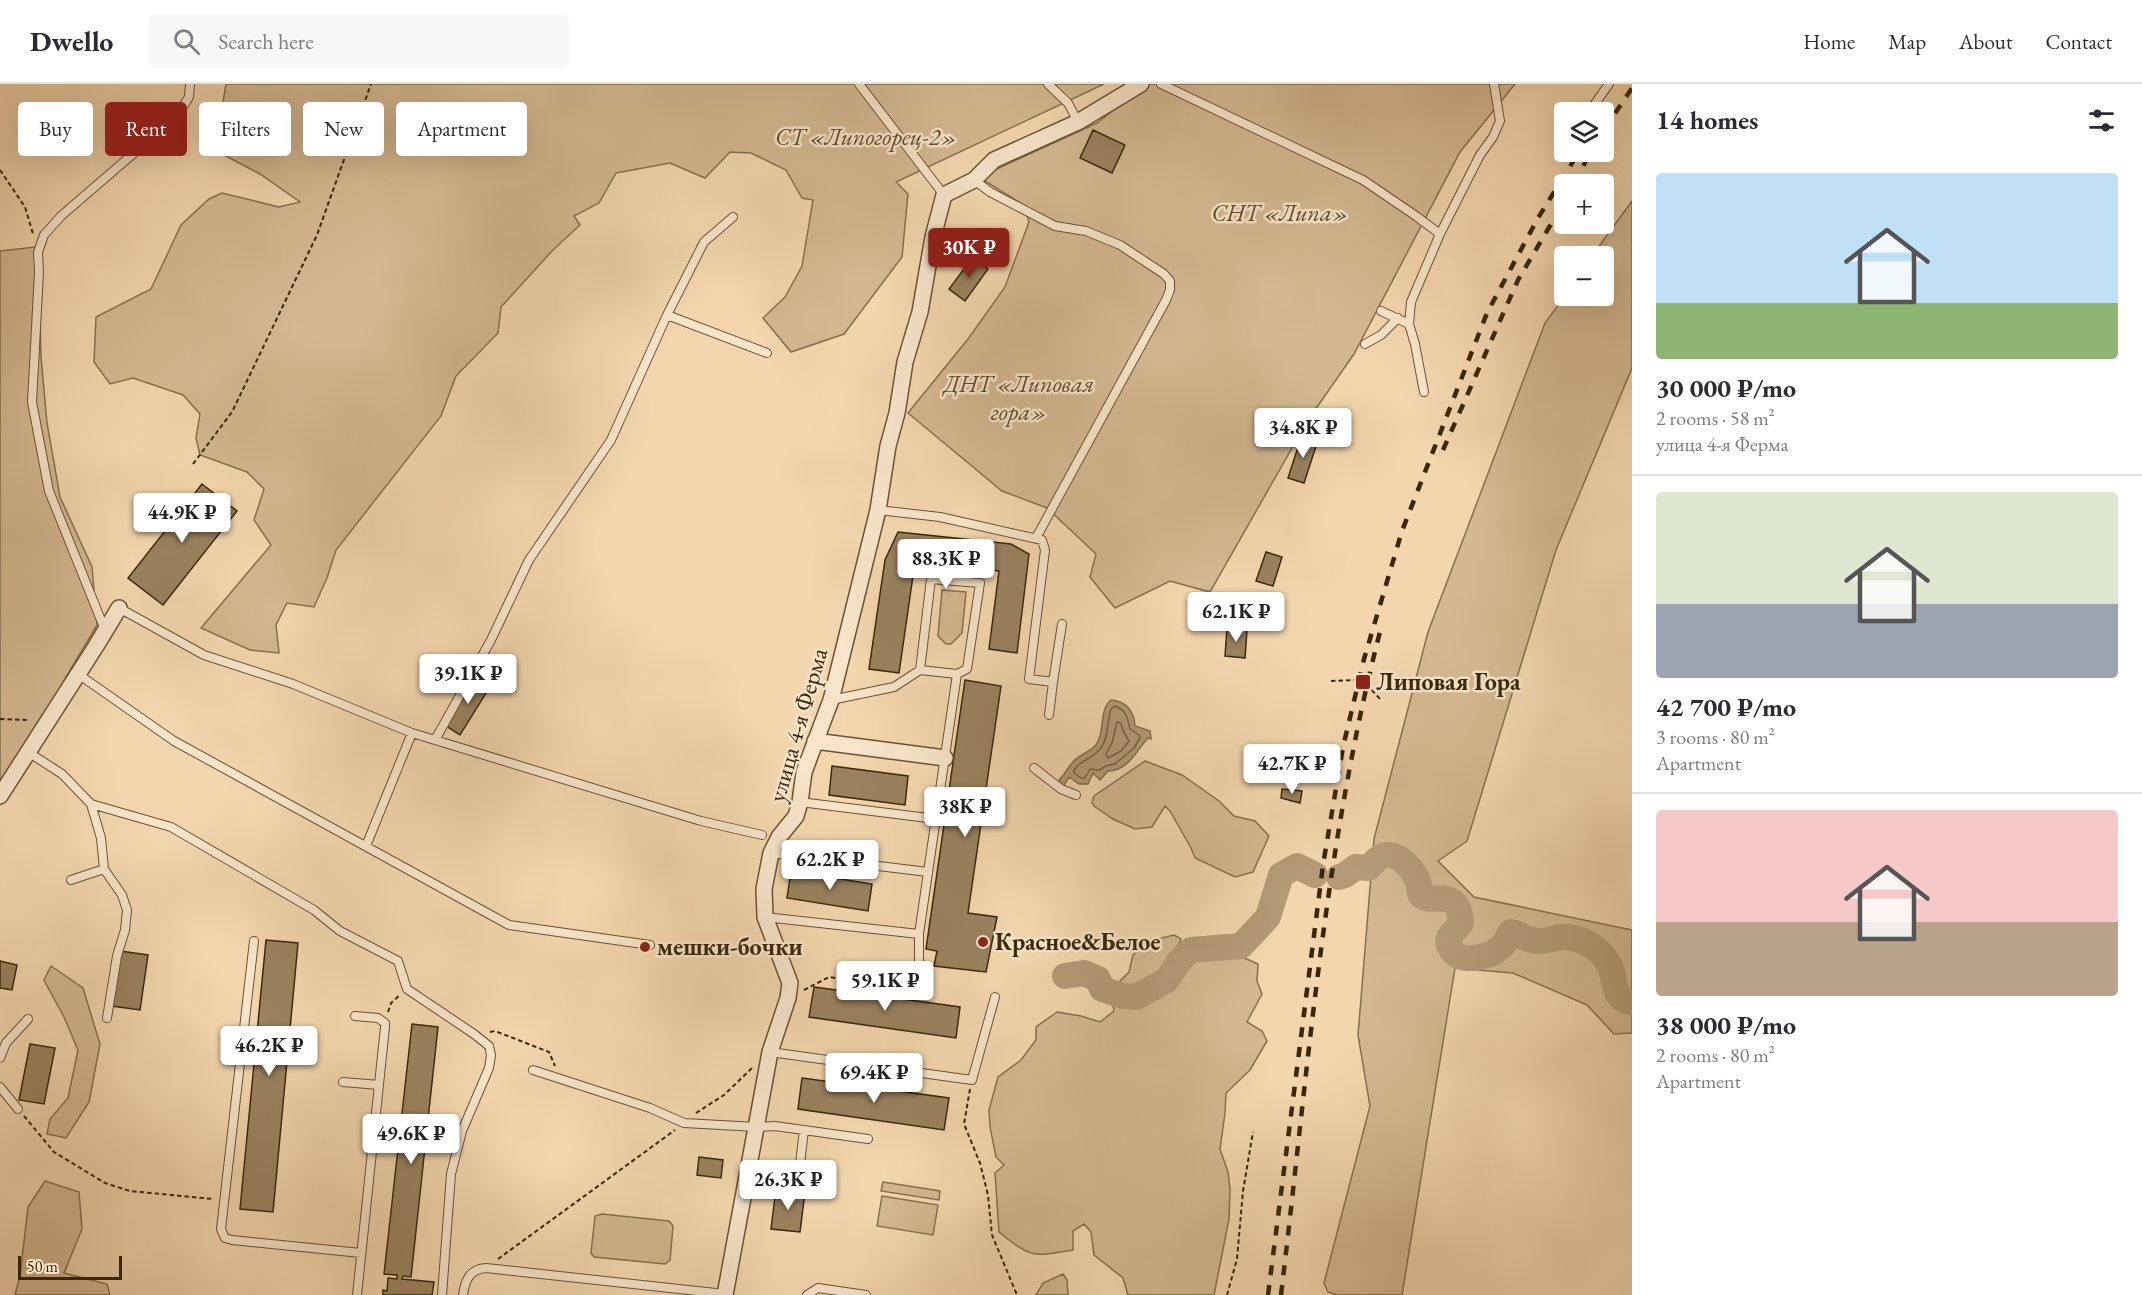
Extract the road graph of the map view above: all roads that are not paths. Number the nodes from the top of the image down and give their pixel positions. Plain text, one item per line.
1 (190, 84) edge
2 (859, 84) edge
3 (1048, 84) edge
4 (1141, 84) edge
5 (1161, 84) edge
6 (1494, 84) edge
7 (1609, 84) edge
8 (1596, 102) edge
9 (1078, 122) junction
10 (974, 180) junction
11 (944, 195) junction
12 (733, 217) dead end
13 (1440, 234) junction
14 (1381, 310) dead end
15 (667, 315) junction
16 (1398, 318) junction
17 (1409, 324) junction
18 (1365, 344) dead end
19 (767, 353) dead end
20 (1424, 392) dead end
21 (878, 510) junction
22 (1036, 538) junction
23 (118, 608) joint
24 (1062, 624) dead end
25 (105, 631) junction
26 (920, 670) junction
27 (78, 674) junction
28 (957, 675) junction
29 (1053, 682) junction
30 (831, 700) junction
31 (1048, 715) dead end
32 (412, 733) junction
33 (435, 740) junction
34 (816, 741) junction
35 (28, 752) junction
36 (945, 758) junction
37 (1034, 768) dead end
38 (1076, 795) dead end
39 (0, 796) edge
40 (800, 802) junction
41 (91, 804) junction
42 (936, 819) junction
43 (762, 835) dead end
44 (366, 846) junction
45 (771, 853) junction
46 (104, 869) junction
47 (928, 872) junction
48 (71, 880) dead end
49 (765, 917) junction
50 (919, 934) junction
51 (254, 941) dead end
52 (650, 945) dead end
53 (919, 986) dead end
54 (995, 997) dead end
55 (355, 1016) dead end
56 (107, 1018) dead end
57 (28, 1019) dead end
58 (769, 1057) junction
59 (0, 1058) edge
60 (533, 1070) dead end
61 (342, 1082) dead end
62 (379, 1085) junction
63 (0, 1087) edge
64 (18, 1109) road end
65 (757, 1127) junction
66 (804, 1130) junction
67 (868, 1139) dead end
68 (797, 1189) dead end
69 (361, 1253) junction
70 (725, 1294) edge
71 (357, 1295) edge
72 (442, 1295) edge
73 (463, 1295) edge
74 (807, 1295) edge
75 (866, 1295) edge

1 - 25 lane
2 - 11 lane
3 - 9 lane
4 - 9 street
5 - 13 lane
6 - 13 lane
7 - 8 lane
9 - 10 street
10 - 11 street
10 - 22 lane
11 - 21 street, улица 4-я Ферма
12 - 15 lane
13 - 17 lane
14 - 16 lane
15 - 19 lane
15 - 33 lane
16 - 17 lane
16 - 18 lane
17 - 20 lane
21 - 22 lane
21 - 30 street, улица 4-я Ферма
22 - 29 lane
23 - 25 street
23 - 32 lane
24 - 29 lane
25 - 27 street
26 - 28 lane
26 - 28 lane
26 - 30 lane
27 - 35 street
27 - 44 lane
28 - 36 lane
29 - 31 lane
30 - 34 street, улица 4-я Ферма
32 - 33 lane
32 - 44 lane
33 - 43 lane
34 - 36 street
34 - 40 street, улица 4-я Ферма
35 - 39 street
35 - 41 lane
36 - 42 lane
37 - 38 lane
40 - 42 lane
40 - 45 street, улица 4-я Ферма
41 - 46 lane
41 - 72 lane
42 - 47 lane
44 - 52 lane
45 - 47 lane
45 - 49 street, улица 4-я Ферма
46 - 48 lane
46 - 56 lane
47 - 50 lane
49 - 50 lane
49 - 58 street, улица 4-я Ферма
50 - 53 lane
51 - 69 lane
54 - 58 lane
55 - 62 lane
57 - 59 lane
58 - 65 street, улица 4-я Ферма
60 - 65 lane
61 - 62 lane
62 - 69 lane
63 - 64 lane
65 - 66 lane
65 - 70 street, улица 4-я Ферма
66 - 67 lane
66 - 68 lane
69 - 71 lane
70 - 73 lane
74 - 75 lane

